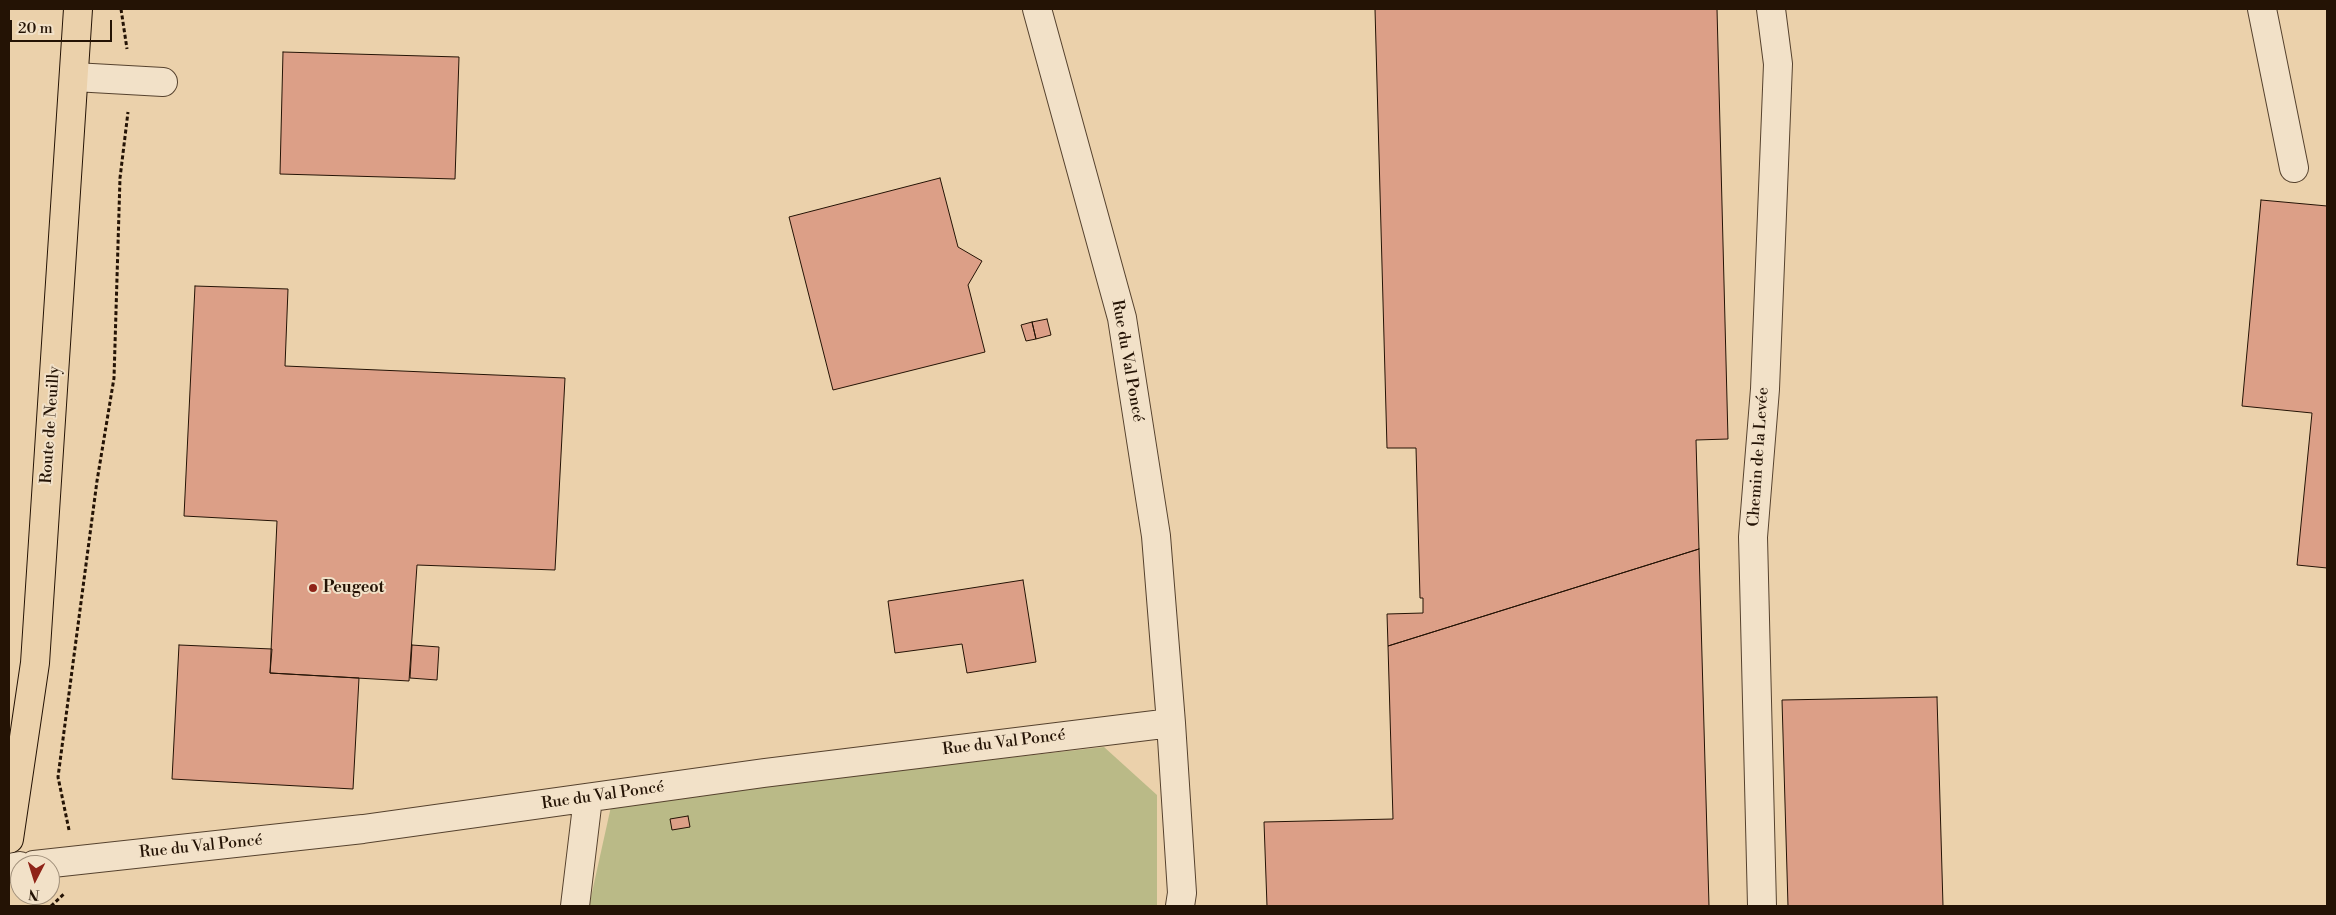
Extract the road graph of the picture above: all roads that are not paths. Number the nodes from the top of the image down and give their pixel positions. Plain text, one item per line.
1 (78, 9) edge
2 (1037, 9) edge
3 (1771, 9) edge
4 (2262, 9) edge
5 (74, 77) junction
6 (163, 82) dead end
7 (2294, 168) dead end
8 (1171, 723) junction
9 (588, 798) junction
10 (9, 838) edge
11 (60, 862) edge
12 (575, 906) edge
13 (1180, 906) edge
14 (1762, 906) edge

1 - 5 main road, Route de Neuilly
2 - 8 street, Rue du Val Poncé
3 - 14 street, Chemin de la Levée
4 - 7 street
5 - 6 street
5 - 10 main road, Route de Neuilly
8 - 9 street, Rue du Val Poncé
8 - 13 street, Rue du Val Poncé
9 - 11 street, Rue du Val Poncé
9 - 12 street

